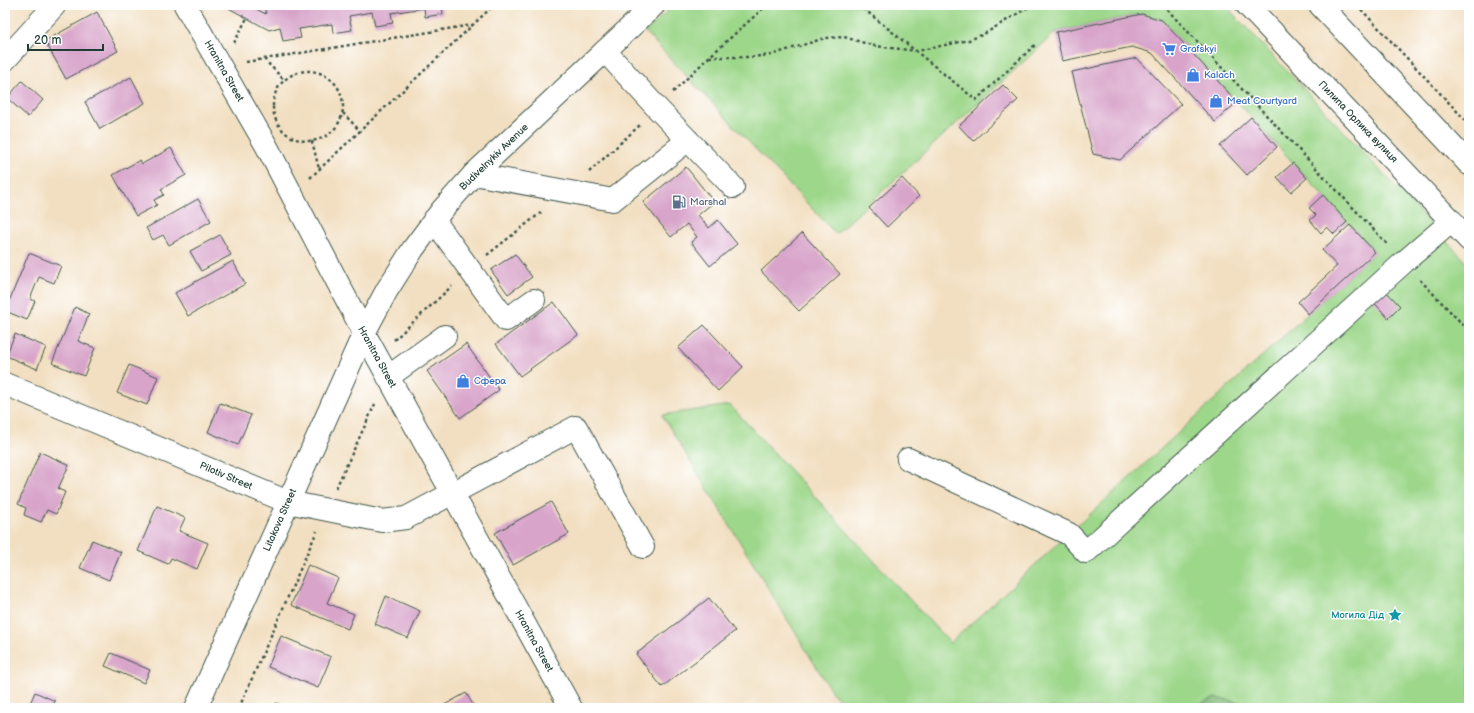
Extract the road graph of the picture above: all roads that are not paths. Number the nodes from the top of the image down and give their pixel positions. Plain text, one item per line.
1 (55, 5) edge
2 (185, 5) edge
3 (654, 5) edge
4 (1247, 5) edge
5 (1320, 5) edge
6 (605, 51) junction
7 (5, 60) edge
8 (688, 140) junction
9 (1469, 164) edge
10 (474, 174) junction
11 (733, 188) dead end
12 (434, 220) junction
13 (1452, 221) junction
14 (1469, 240) edge
15 (534, 300) dead end
16 (364, 333) junction
17 (445, 336) dead end
18 (388, 377) junction
19 (5, 384) edge
20 (908, 459) dead end
21 (453, 494) junction
22 (288, 502) junction
23 (643, 547) dead end
24 (196, 708) edge
25 (571, 708) edge

1 - 7 street
2 - 16 street, Hranitna Street
3 - 6 street, Budivelnykiv Avenue
4 - 13 street, Пилипа Орлика вулиця
5 - 9 street
6 - 8 street
6 - 10 street, Budivelnykiv Avenue
8 - 10 street
8 - 11 street
10 - 12 street, Budivelnykiv Avenue
12 - 15 street
12 - 16 street, Budivelnykiv Avenue
13 - 14 street, Пилипа Орлика вулиця
13 - 20 street
16 - 18 street, Hranitna Street
16 - 22 street, Litakova Street
17 - 18 street
18 - 21 street, Hranitna Street
19 - 22 street, Pilotiv Street
21 - 22 street, Pilotiv Street
21 - 23 street, Pilotiv Street
21 - 25 street, Hranitna Street
22 - 24 street, Litakova Street

